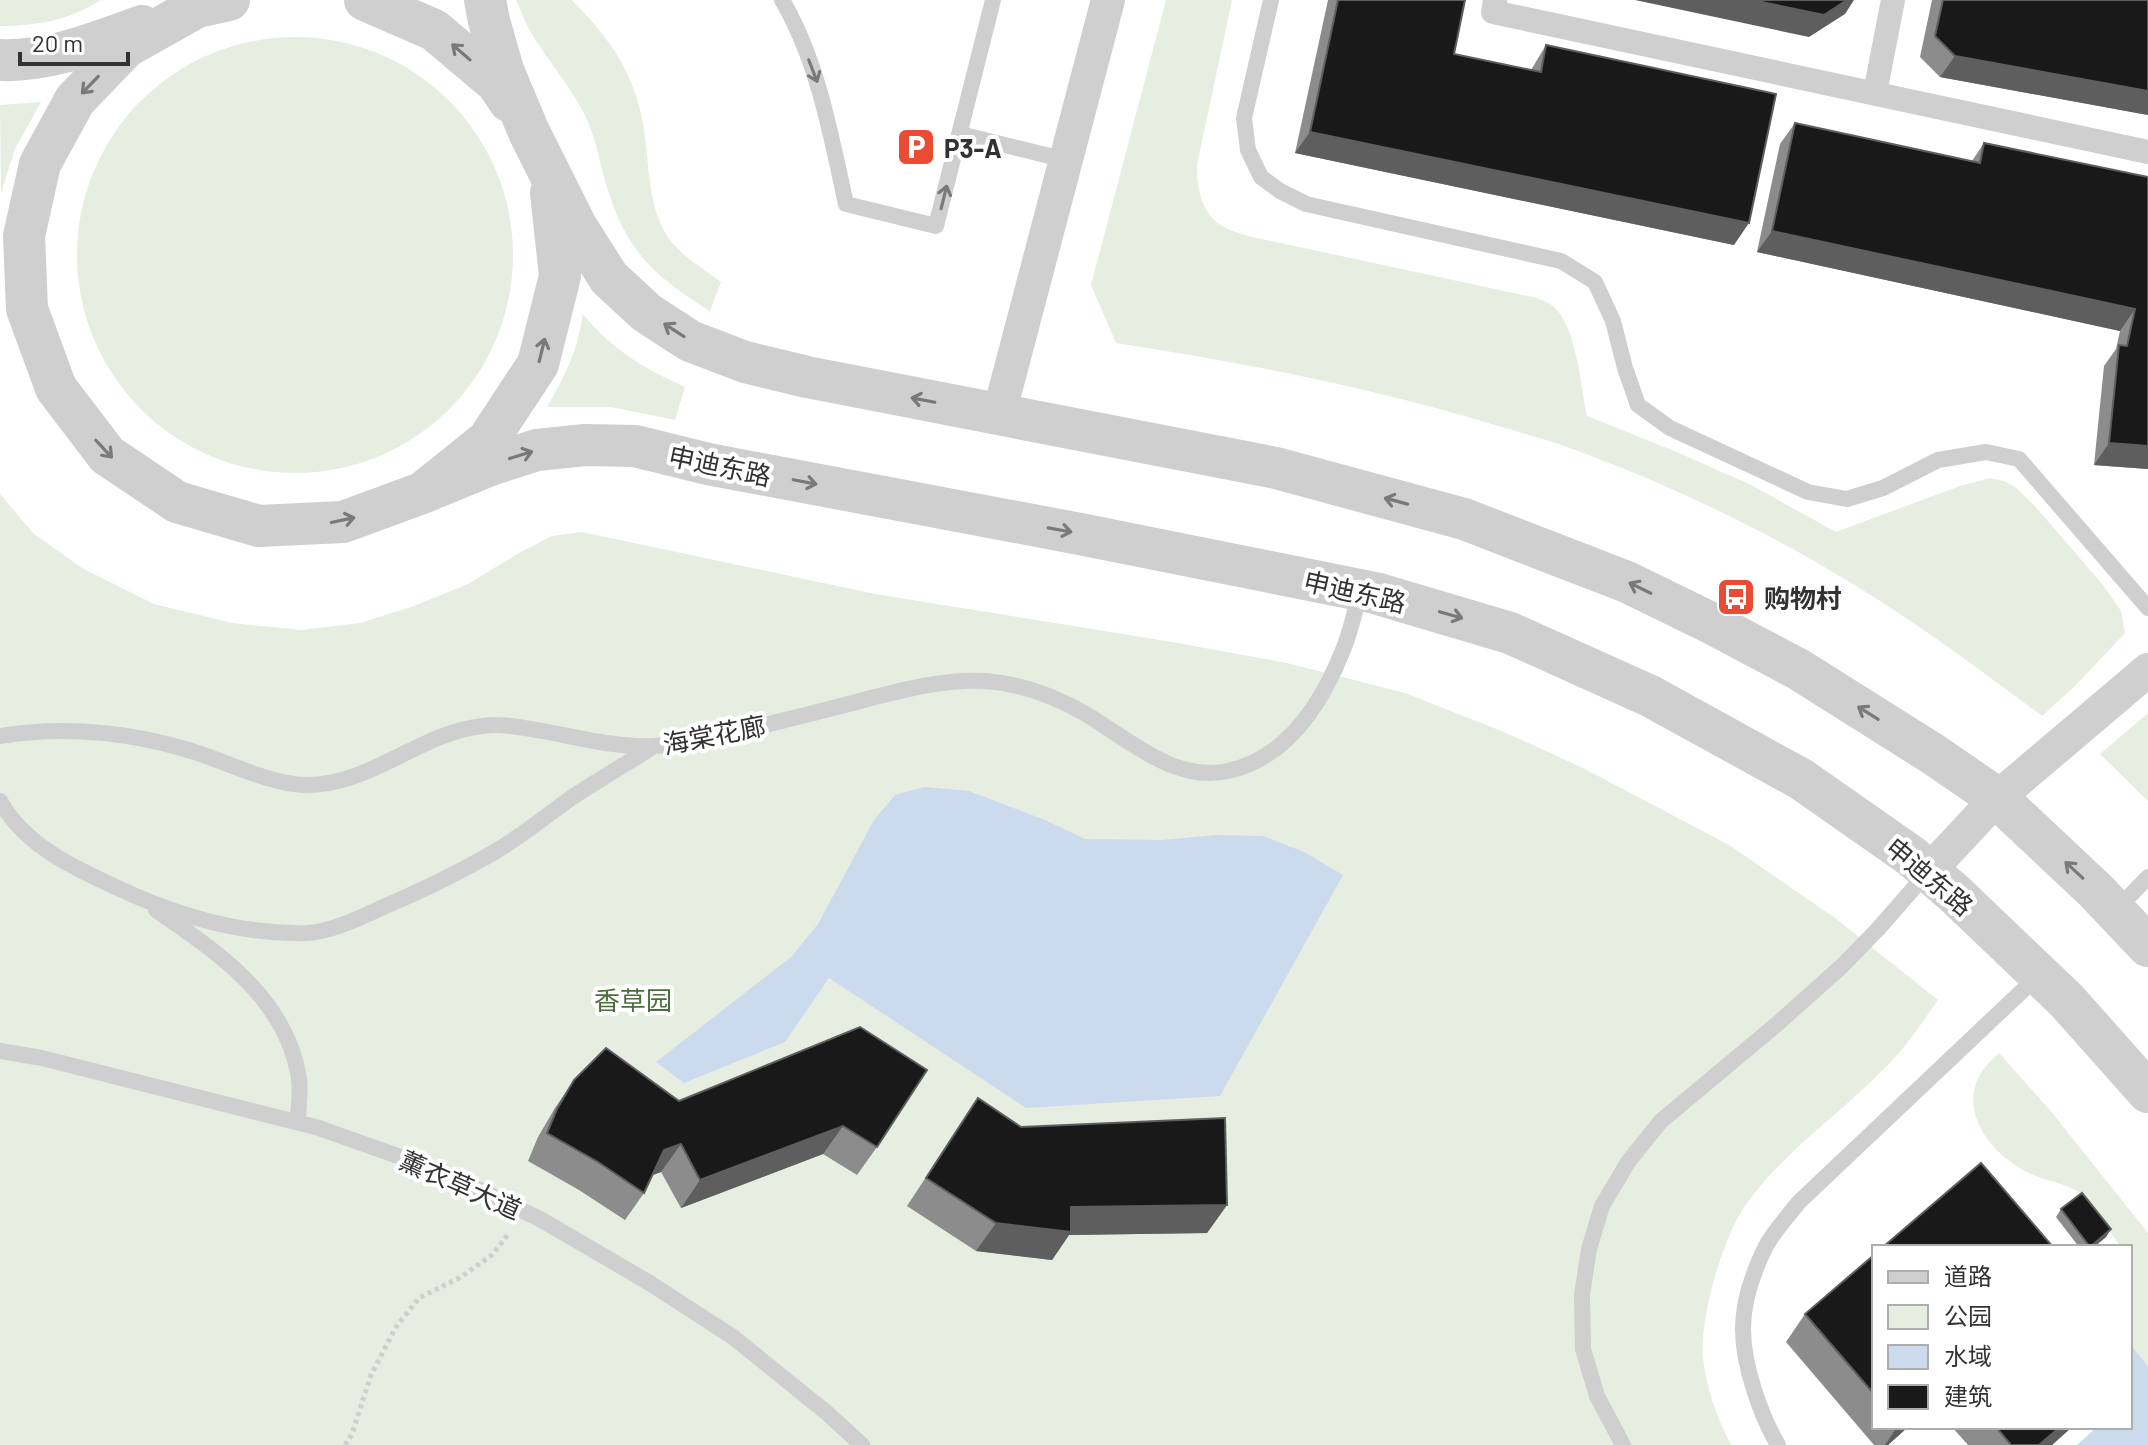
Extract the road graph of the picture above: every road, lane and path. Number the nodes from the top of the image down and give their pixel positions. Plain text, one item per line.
1 (365, 0) edge
2 (485, 0) edge
3 (782, 0) edge
4 (993, 0) edge
5 (1108, 0) edge
6 (1271, 0) edge
7 (1495, 0) edge
8 (1893, 0) edge
9 (212, 2) edge
10 (0, 60) edge
11 (1875, 93) junction
12 (529, 132) junction
13 (960, 134) junction
14 (2148, 152) edge
15 (1066, 160) junction
16 (0, 284) edge
17 (56, 388) junction
18 (999, 414) junction
19 (422, 493) junction
20 (1360, 590) junction
21 (2148, 608) edge
22 (2148, 670) edge
23 (0, 736) edge
24 (654, 746) junction
25 (1997, 798) junction
26 (0, 801) edge
27 (1929, 871) junction
28 (2148, 877) edge
29 (141, 900) junction
30 (2115, 911) junction
31 (2148, 946) edge
32 (2039, 975) junction
33 (0, 1051) edge
34 (2148, 1092) edge
35 (298, 1122) junction
36 (525, 1212) junction
37 (345, 1445) edge
38 (862, 1445) edge
39 (1623, 1445) edge
40 (1778, 1445) edge

12 -> 1 street
2 - 12 street
3 -> 13 lane
4 - 13 lane
5 - 15 street
6 - 21 lane
7 - 11 street
8 - 11 street
9 - 10 street
9 -> 17 street
11 - 14 street
18 -> 12 street
19 -> 12 street
13 - 15 lane
15 - 18 street
16 - 17 street
17 -> 19 street, 申迪东路
25 -> 18 street
19 -> 20 street, 申迪东路
20 - 24 lane, 海棠花廊
20 -> 27 street, 申迪东路
22 - 25 street
23 - 24 lane, 海棠花廊
24 - 29 lane
25 - 27 street
30 -> 25 street
26 - 29 lane
27 - 32 street, 申迪东路
27 - 39 lane
28 - 30 lane
29 - 35 lane
30 - 31 street
32 - 34 street, 申迪东路
32 - 40 lane
33 - 35 lane, 薰衣草大道
35 - 36 lane, 薰衣草大道
36 - 37 path
36 - 38 lane, 薰衣草大道

